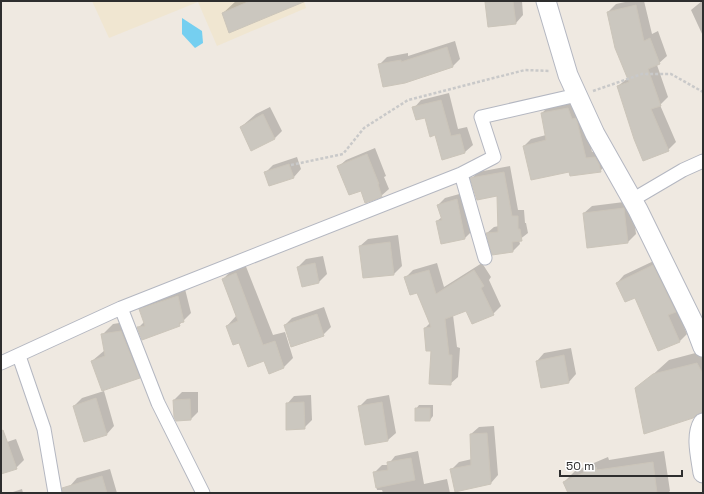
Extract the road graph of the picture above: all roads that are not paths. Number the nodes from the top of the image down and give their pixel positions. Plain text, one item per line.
1 (546, 1) edge
2 (577, 96) junction
3 (703, 161) edge
4 (462, 174) junction
5 (632, 200) junction
6 (485, 258) dead end
7 (121, 308) junction
8 (703, 347) edge
9 (19, 356) junction
10 (1, 363) edge
11 (703, 423) edge
12 (703, 473) edge
13 (55, 493) edge
14 (203, 493) edge

1 - 2 main road
2 - 4 street
2 - 5 main road
3 - 5 street
4 - 6 street
4 - 7 street
5 - 8 main road
7 - 9 street
7 - 14 street
9 - 10 street
9 - 13 street
11 - 12 main road

